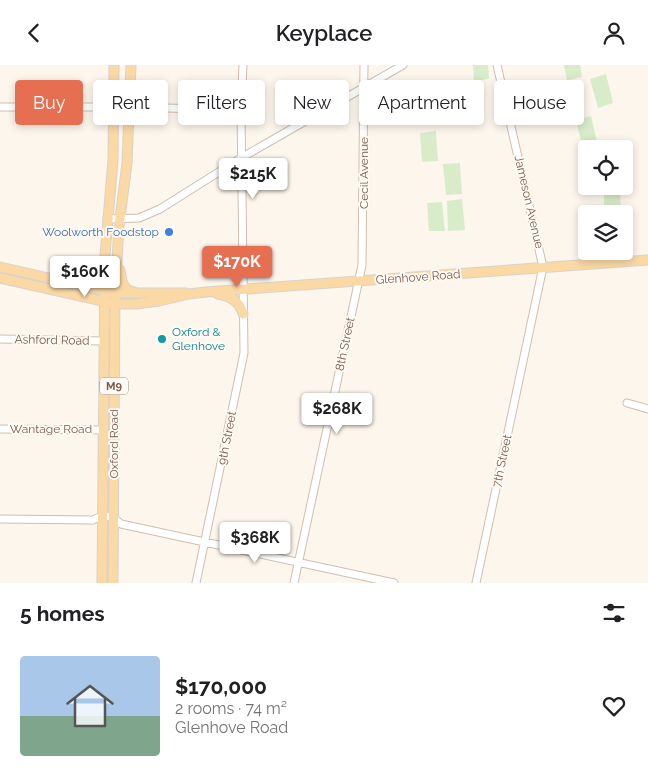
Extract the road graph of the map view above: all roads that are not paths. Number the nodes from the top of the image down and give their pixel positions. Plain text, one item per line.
1 (114, 65) edge
2 (130, 65) edge
3 (243, 65) edge
4 (364, 65) edge
5 (403, 65) edge
6 (497, 65) edge
7 (113, 80) edge
8 (129, 80) edge
9 (242, 80) edge
10 (364, 80) edge
11 (378, 80) edge
12 (359, 91) edge
13 (0, 107) edge
14 (93, 108) edge
15 (112, 125) edge
16 (128, 125) edge
17 (241, 125) edge
18 (364, 125) edge
19 (241, 159) junction
20 (107, 219) junction
21 (120, 219) junction
22 (118, 255) junction
23 (648, 260) edge
24 (0, 267) edge
25 (543, 267) junction
26 (0, 278) edge
27 (359, 281) junction
28 (243, 290) junction
29 (104, 291) junction
30 (206, 292) junction
31 (115, 293) junction
32 (149, 293) junction
33 (189, 294) junction
34 (105, 303) junction
35 (115, 304) junction
36 (243, 314) junction
37 (0, 339) edge
38 (528, 339) joint
39 (103, 341) junction
40 (626, 403) dead end
41 (648, 409) edge
42 (0, 429) edge
43 (103, 429) junction
44 (114, 517) junction
45 (97, 518) junction
46 (0, 519) edge
47 (117, 525) junction
48 (102, 527) junction
49 (205, 542) junction
50 (299, 562) junction
51 (102, 583) edge
52 (113, 583) edge
53 (196, 583) edge
54 (294, 583) edge
55 (394, 583) edge
56 (476, 583) edge

1 - 7 main road, Oxford Road / M9
2 - 8 main road, Oxford Road / M9
3 - 9 street, 9th Street
4 - 10 street, Cecil Avenue
5 - 11 street
6 - 25 street, Jameson Avenue
12 - 19 street
13 - 14 street
15 - 20 main road, Oxford Road / M9
16 - 21 main road, Oxford Road / M9
17 - 19 street, 9th Street
18 - 27 street, Cecil Avenue
19 - 21 street
19 - 28 street, 9th Street
20 - 21 street
20 - 29 main road, Oxford Road / M9
21 - 22 main road, Oxford Road / M9
22 - 31 main road, Oxford Road / M9
22 - 32 main road
23 - 25 main road, Glenhove Road
24 - 29 main road, Glenhove Road
25 - 27 main road, Glenhove Road
25 - 38 street, Jameson Avenue
26 - 34 main road, Glenhove Road
27 - 28 main road, Glenhove Road
27 - 50 street, 8th Street
28 - 30 main road, Glenhove Road
28 - 36 street, 9th Street
29 - 31 main road, Glenhove Road
29 - 34 main road, Oxford Road / M9
30 - 33 main road, Glenhove Road
30 - 36 main road
31 - 32 main road, Glenhove Road
31 - 35 main road, Oxford Road / M9
32 - 33 main road, Glenhove Road
33 - 35 main road, Glenhove Road
34 - 35 main road, Glenhove Road
34 - 39 main road, Oxford Road / M9
35 - 44 main road, Oxford Road / M9
36 - 49 street, 9th Street
37 - 39 street, Ashford Road
38 - 56 street, 7th Street
39 - 43 main road, Oxford Road / M9
40 - 41 street
42 - 43 street, Wantage Road
43 - 45 main road, Oxford Road / M9
44 - 45 street
44 - 47 main road, Oxford Road / M9
45 - 46 street
45 - 48 main road, Oxford Road / M9
47 - 48 street
47 - 49 street
47 - 52 main road, Oxford Road / M9
48 - 51 main road, Oxford Road / M9
49 - 50 street
49 - 53 street, 9th Street
50 - 54 street, 8th Street
50 - 55 street

